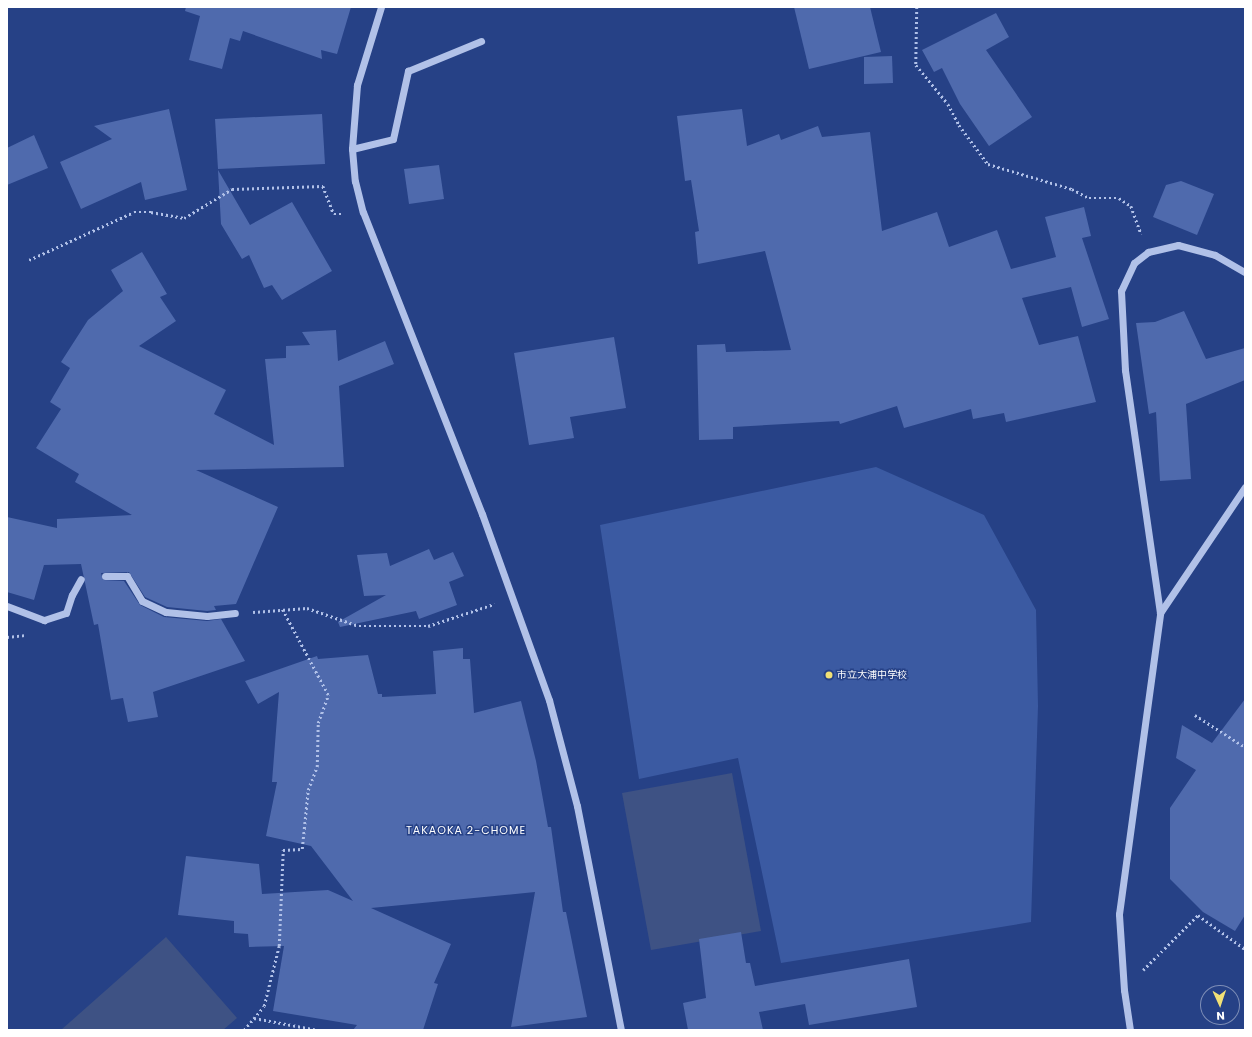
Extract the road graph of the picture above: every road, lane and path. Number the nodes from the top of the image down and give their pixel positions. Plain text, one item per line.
1 (381, 7) edge
2 (917, 7) edge
3 (481, 41) dead end
4 (352, 149) junction
5 (363, 212) junction
6 (1148, 252) junction
7 (29, 260) dead end
8 (1245, 272) edge
9 (1245, 487) edge
10 (105, 576) dead end
11 (82, 579) dead end
12 (510, 598) junction
13 (7, 606) edge
14 (282, 609) junction
15 (235, 613) joint
16 (1160, 613) junction
17 (1195, 715) dead end
18 (1245, 747) edge
19 (1245, 949) edge
20 (1124, 990) junction
21 (254, 1018) junction
22 (244, 1030) edge
23 (318, 1030) edge
24 (621, 1030) edge
25 (1130, 1030) edge

1 - 4 street
2 - 6 path
3 - 4 street
4 - 5 street
5 - 7 path
5 - 12 street
6 - 8 street
6 - 16 street
9 - 16 street
10 - 15 street
11 - 13 street
12 - 14 path
12 - 24 street
14 - 15 path
14 - 21 path
16 - 20 street
17 - 18 path
19 - 20 path
20 - 25 street
21 - 22 path
21 - 23 path

